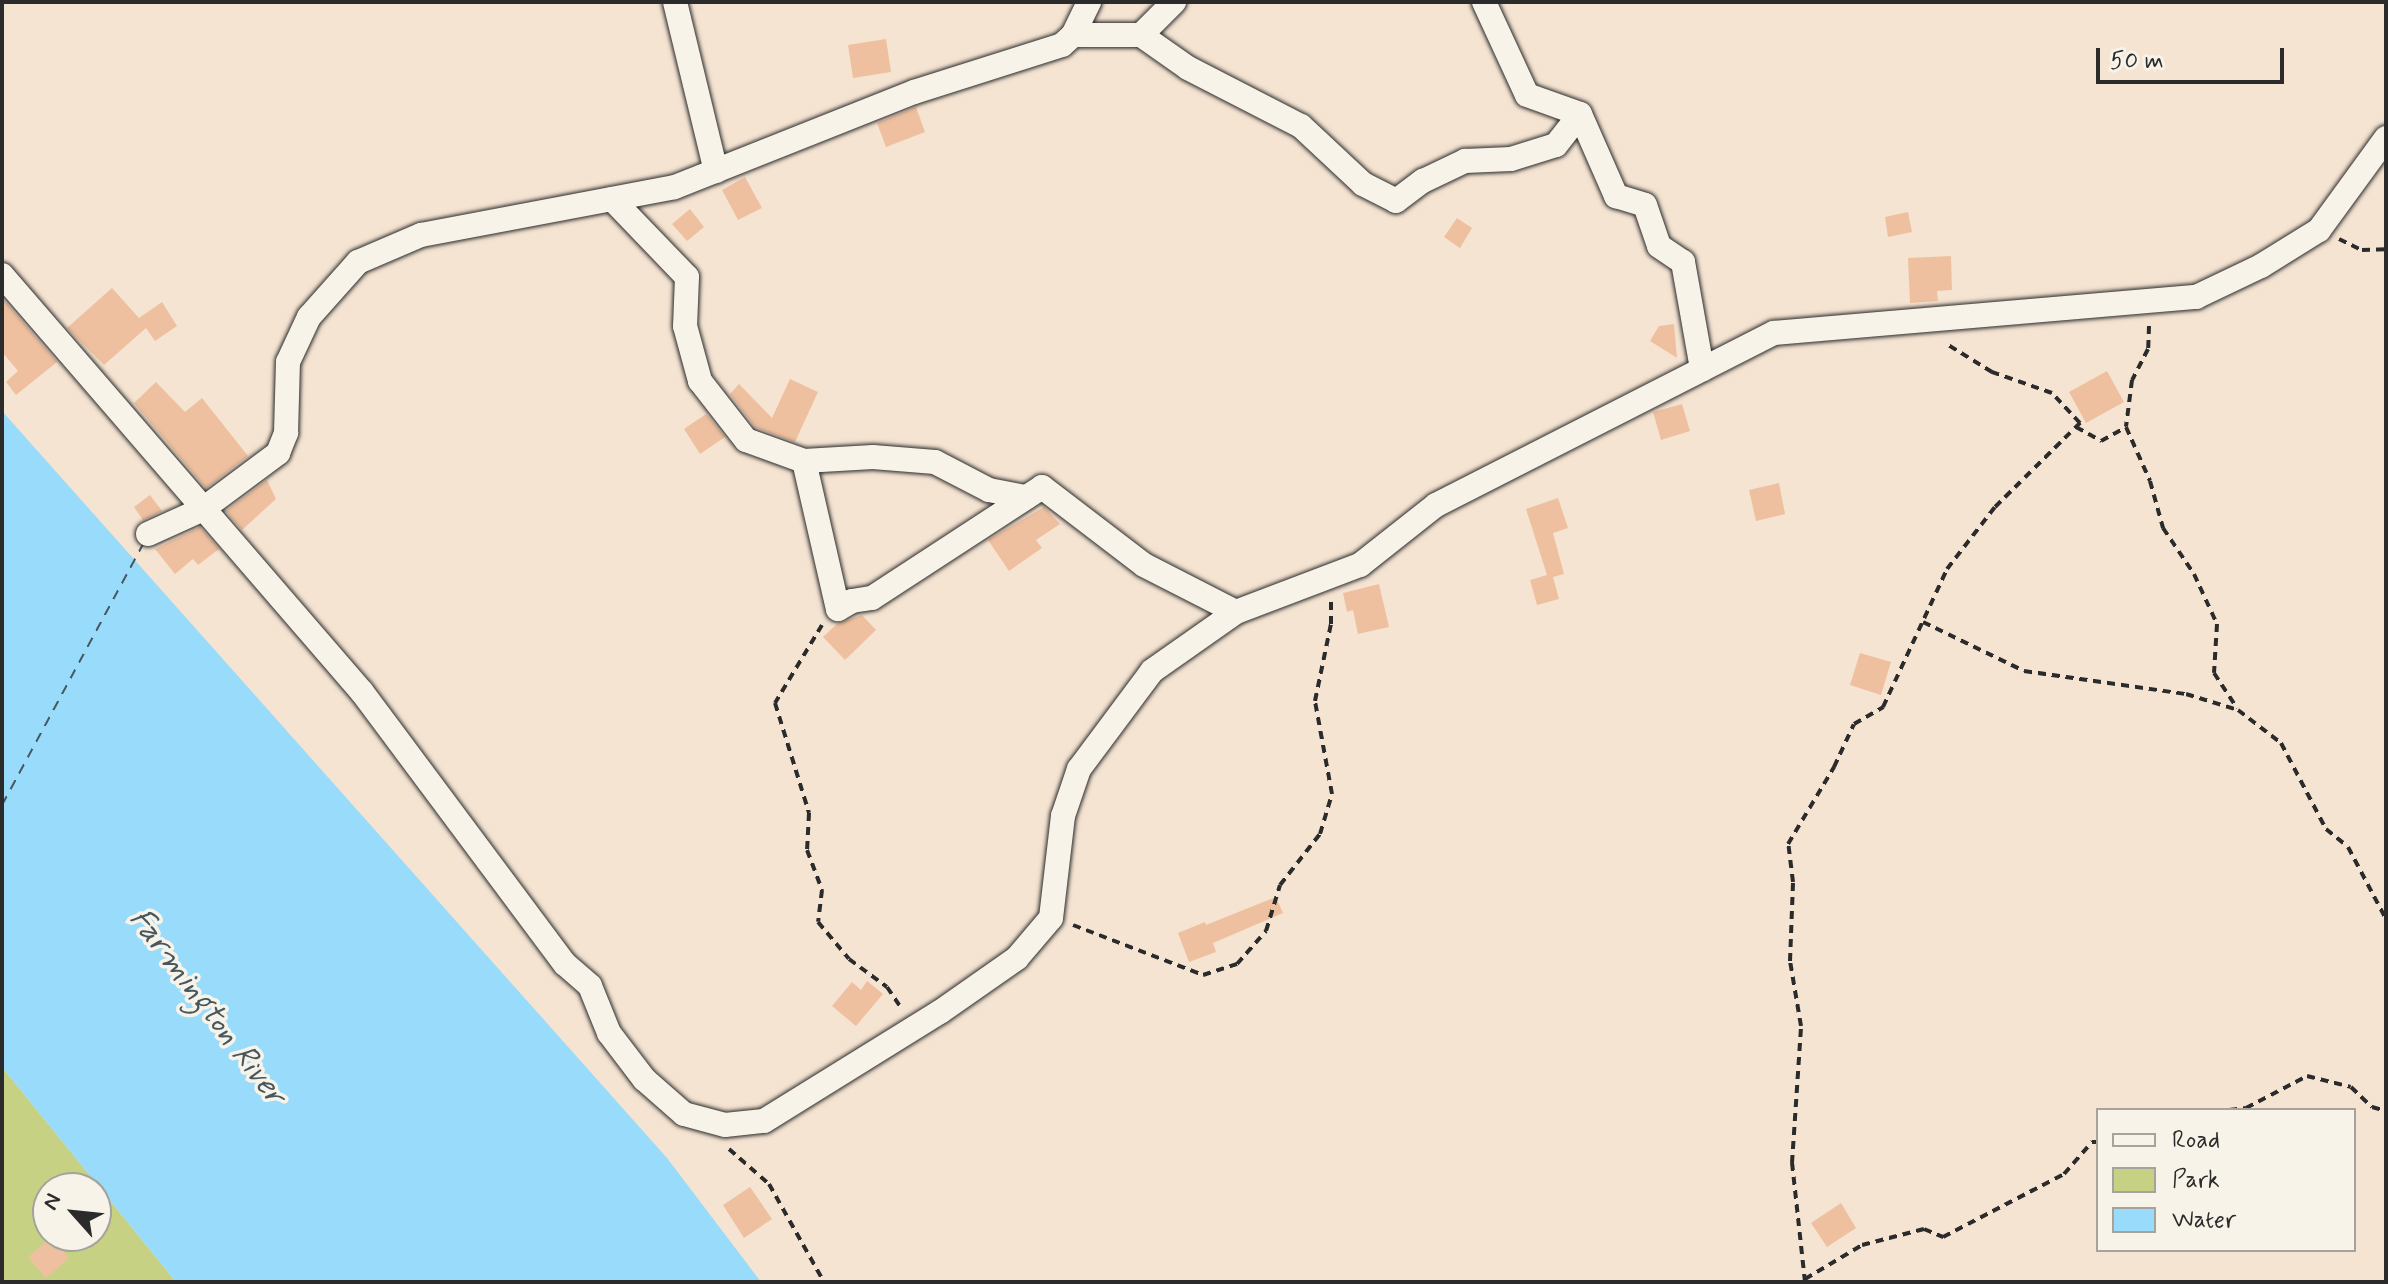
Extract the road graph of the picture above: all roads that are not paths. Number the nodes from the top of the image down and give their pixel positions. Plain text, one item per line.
1 (675, 2) edge
2 (1089, 2) edge
3 (1174, 2) edge
4 (1484, 2) edge
5 (1073, 35) junction
6 (1141, 35) junction
7 (1580, 114) junction
8 (2386, 138) edge
9 (716, 171) junction
10 (612, 199) junction
11 (2, 275) edge
12 (1702, 369) junction
13 (804, 461) junction
14 (1026, 497) junction
15 (203, 509) junction
16 (148, 534) dead end
17 (1236, 612) junction

1 - 9 street
2 - 5 street
3 - 6 street
4 - 7 street
5 - 6 street
5 - 9 street
6 - 7 street
7 - 12 street
8 - 12 street
9 - 10 street
10 - 13 street
10 - 15 street
11 - 15 street
12 - 17 street
13 - 14 street
13 - 14 street
14 - 17 street
15 - 16 street
15 - 17 street

